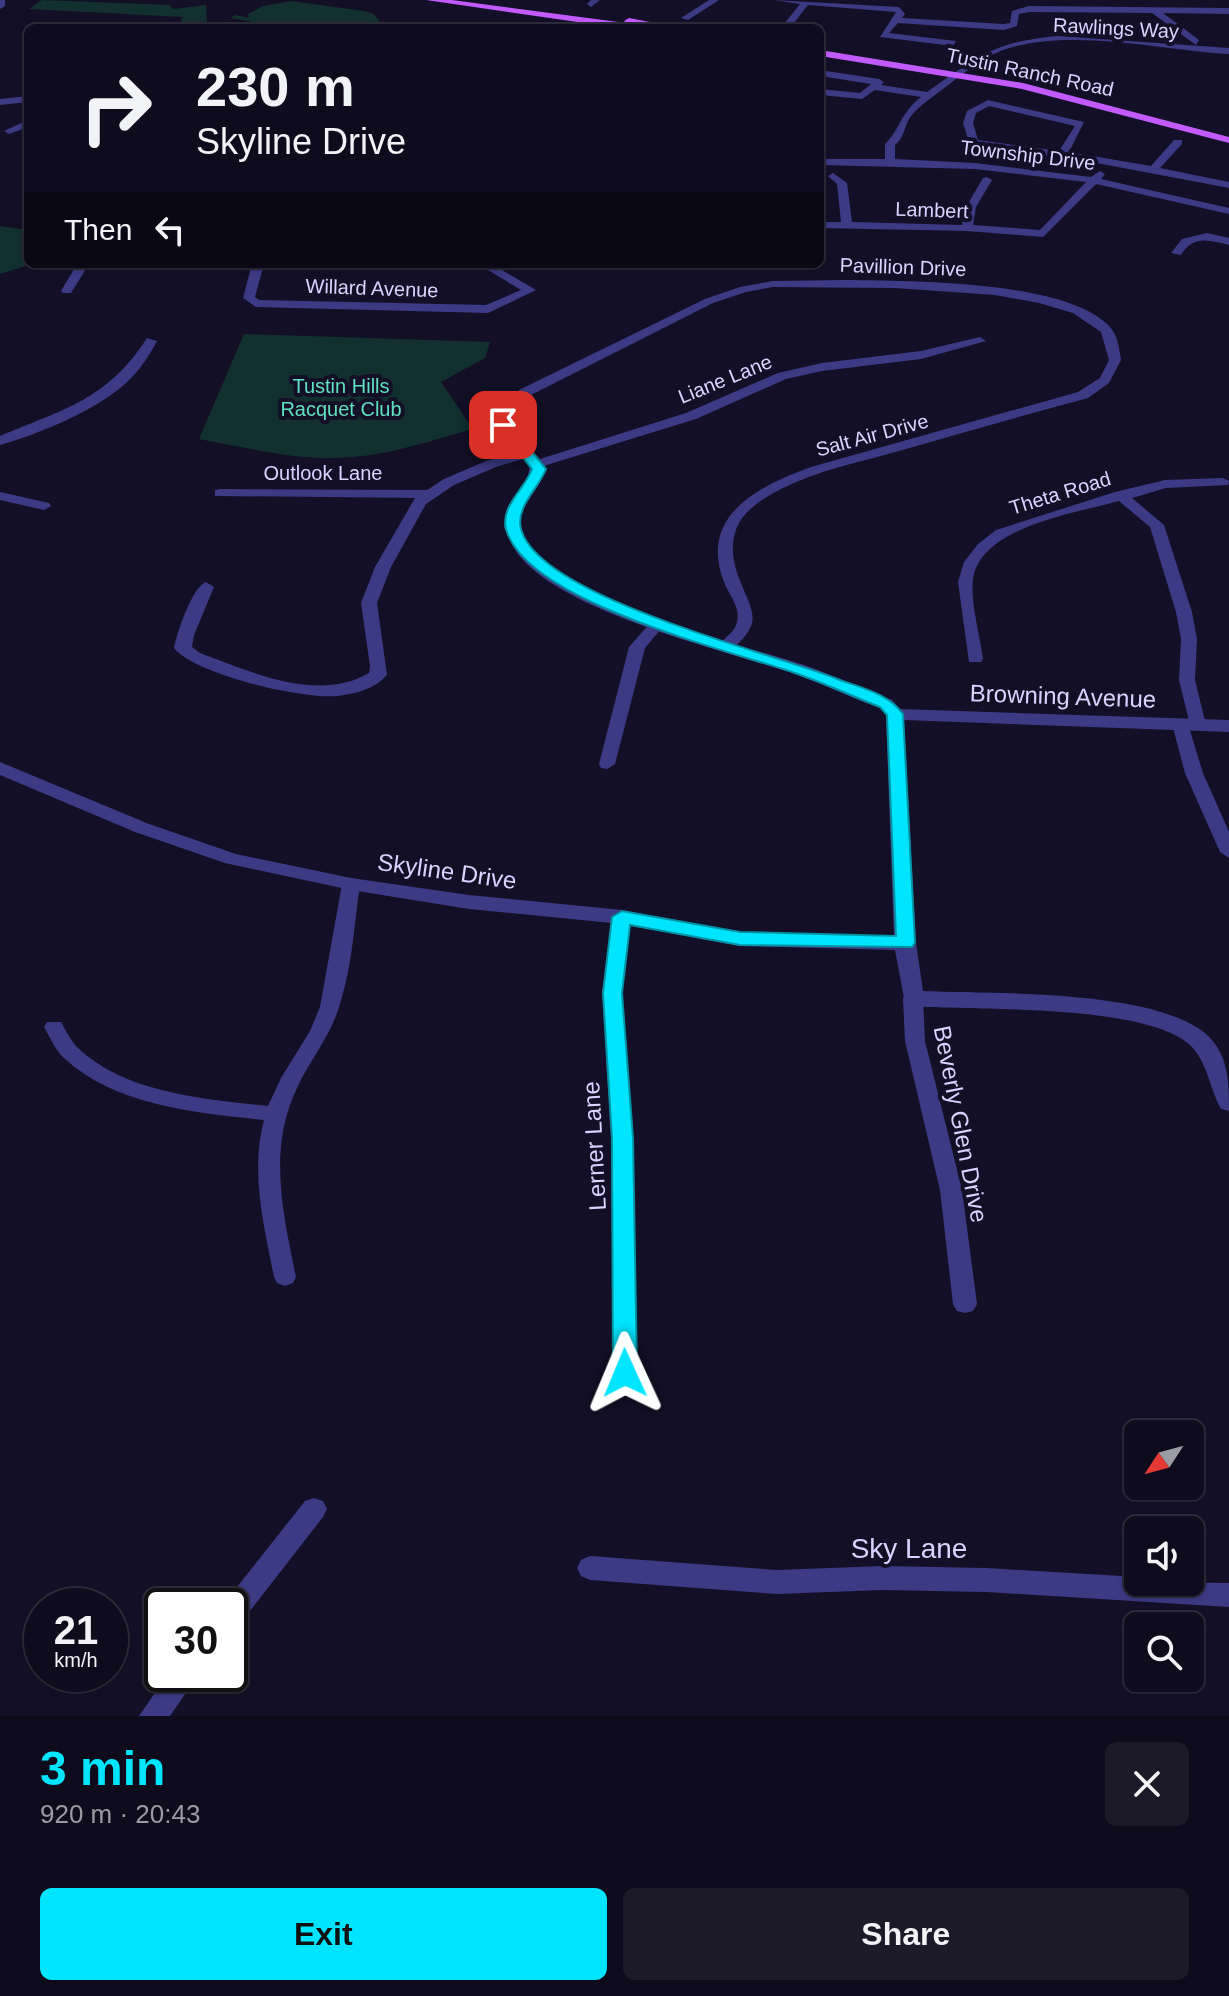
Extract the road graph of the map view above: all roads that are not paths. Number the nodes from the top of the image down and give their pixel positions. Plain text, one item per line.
1 (431, 0) edge
2 (476, 0) edge
3 (715, 0) edge
4 (777, 0) edge
5 (806, 2) junction
6 (1155, 11) junction
7 (1229, 11) edge
8 (898, 15) junction
9 (685, 18) dead end
10 (611, 24) edge
11 (647, 24) edge
12 (788, 24) edge
13 (969, 25) junction
14 (977, 36) dead end
15 (989, 42) dead end
16 (1196, 42) dead end
17 (953, 43) dead end
18 (1003, 47) junction
19 (824, 51) edge
20 (1229, 51) edge
21 (962, 71) junction
22 (824, 74) edge
23 (874, 87) junction
24 (824, 92) edge
25 (929, 95) junction
26 (24, 99) edge
27 (0, 102) edge
28 (24, 125) edge
29 (9, 131) dead end
30 (1229, 132) edge
31 (897, 139) junction
32 (1229, 140) edge
33 (1178, 142) dead end
34 (1063, 153) junction
35 (909, 154) junction
36 (890, 160) junction
37 (1114, 161) junction
38 (824, 162) edge
39 (1155, 168) junction
40 (833, 176) dead end
41 (987, 180) dead end
42 (1094, 180) junction
43 (1229, 185) edge
44 (1229, 211) edge
45 (824, 225) edge
46 (847, 226) junction
47 (967, 228) junction
48 (1229, 242) edge
49 (1177, 253) dead end
50 (81, 268) edge
51 (257, 268) edge
52 (491, 268) edge
53 (67, 291) dead end
54 (1102, 326) joint
55 (151, 341) dead end
56 (980, 341) dead end
57 (0, 441) edge
58 (533, 459) junction
59 (1223, 482) dead end
60 (220, 493) dead end
61 (427, 494) junction
62 (1120, 495) junction
63 (0, 496) edge
64 (44, 506) dead end
65 (206, 587) dead end
66 (657, 624) junction
67 (726, 646) junction
68 (975, 659) dead end
69 (895, 714) junction
70 (1189, 724) junction
71 (1229, 726) edge
72 (607, 764) dead end
73 (0, 768) edge
74 (1229, 852) edge
75 (351, 884) junction
76 (622, 917) junction
77 (905, 943) junction
78 (913, 998) junction
79 (54, 1027) dead end
80 (1229, 1103) edge
81 (275, 1114) junction
82 (285, 1277) dead end
83 (965, 1304) dead end
84 (625, 1373) dead end
85 (314, 1509) dead end
86 (590, 1568) dead end
87 (248, 1593) edge
88 (1229, 1595) edge
89 (171, 1692) edge
90 (153, 1716) edge

1 - 10 main road
2 - 11 main road
3 - 9 street
4 - 5 street
5 - 8 street
5 - 12 street
6 - 7 street
6 - 13 street
6 - 16 street
8 - 13 street
8 - 17 street
13 - 14 street
15 - 18 street
18 - 20 street, Rawlings Way
18 - 21 street, Rawlings Way
19 - 21 main road, Tustin Ranch Road
21 - 25 street, Rawlings Way
21 - 30 main road, Tustin Ranch Road
21 - 32 main road, Tustin Ranch Road
22 - 23 street
23 - 24 street
23 - 25 street
25 - 31 street, Rawlings Way
26 - 27 street
28 - 29 street
31 - 35 street
31 - 36 street, Rawlings Way
33 - 39 street
34 - 34 street
34 - 37 street
35 - 36 street, Township Drive
35 - 42 street, Township Drive
36 - 38 street, Township Drive
37 - 39 street
37 - 42 street
39 - 43 street
40 - 46 street
41 - 47 street
42 - 44 street, Township Drive
42 - 47 street, Lambert
45 - 46 street, Lambert
46 - 47 street, Lambert
48 - 49 street
50 - 53 street
51 - 52 street, Willard Avenue
54 - 58 street, Pavillion Drive
54 - 67 street, Salt Air Drive
55 - 57 street
56 - 58 street, Liane Lane
58 - 61 street
58 - 66 street
59 - 62 street, Theta Road
60 - 61 street, Outlook Lane
61 - 65 street
62 - 68 street, Theta Road
62 - 70 street
63 - 64 street
66 - 67 street
66 - 72 street
67 - 69 street
69 - 70 street, Browning Avenue
69 - 77 street, Beverly Glen Drive
70 - 71 street, Browning Avenue
70 - 74 street
73 - 75 street, Skyline Drive
75 - 76 street, Skyline Drive
75 - 81 street
76 - 77 street, Skyline Drive
76 - 84 street, Lerner Lane
77 - 78 street, Beverly Glen Drive
78 - 80 street
78 - 83 street, Beverly Glen Drive
79 - 81 street
81 - 82 street
85 - 87 street
86 - 88 street, Sky Lane
89 - 90 street

